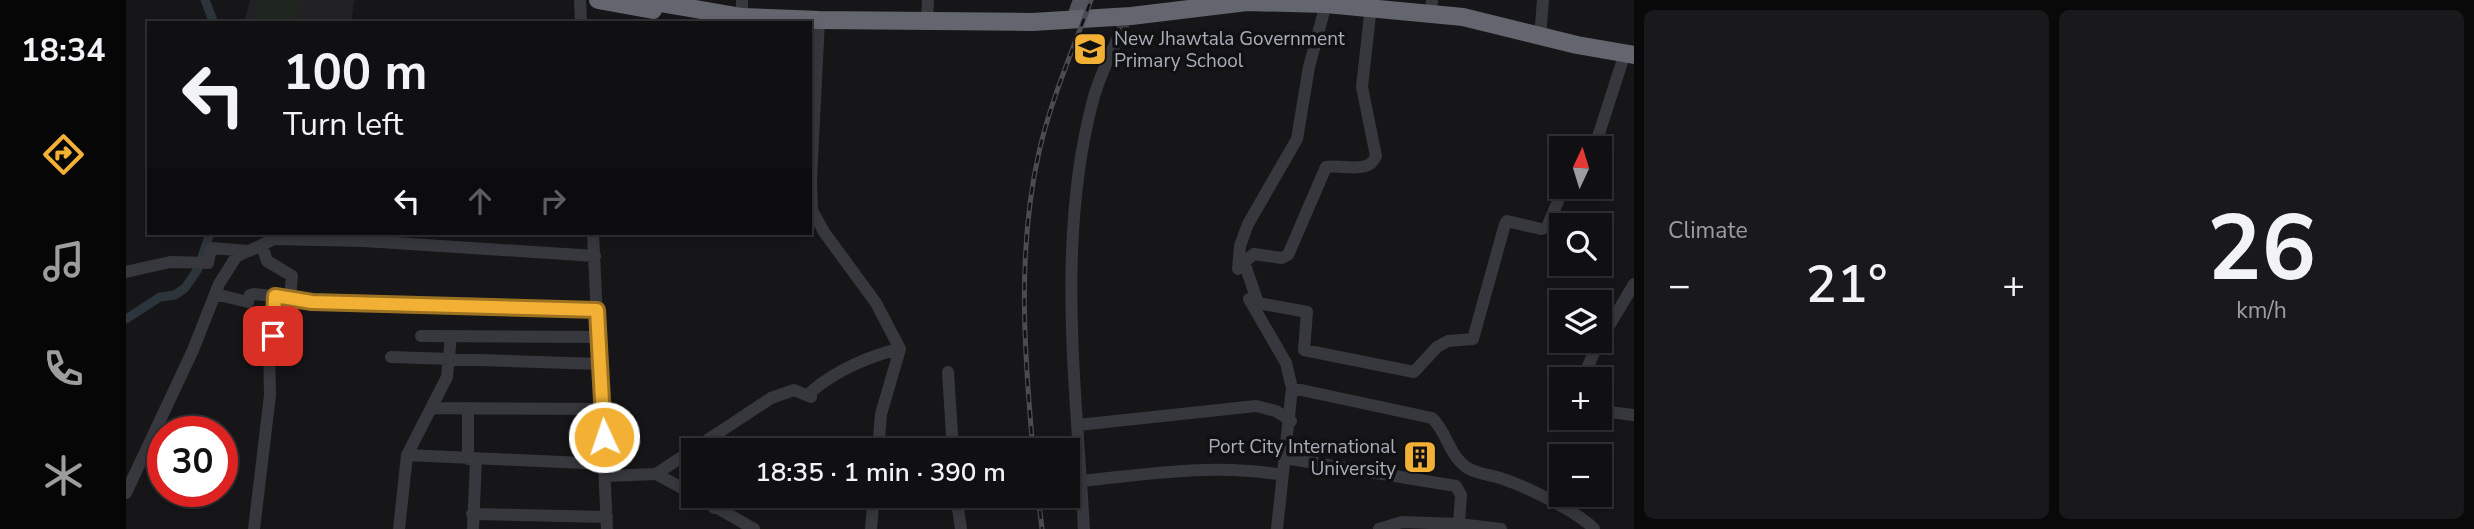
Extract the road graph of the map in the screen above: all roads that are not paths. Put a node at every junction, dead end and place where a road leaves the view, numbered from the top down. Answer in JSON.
{"nodes":[{"id":1,"x":580,"y":0,"type":"edge"},
{"id":2,"x":598,"y":0,"type":"edge"},
{"id":3,"x":642,"y":0,"type":"edge"},
{"id":4,"x":928,"y":0,"type":"edge"},
{"id":5,"x":1081,"y":0,"type":"edge"},
{"id":6,"x":1543,"y":0,"type":"edge"},
{"id":7,"x":1248,"y":1,"type":"edge"},
{"id":8,"x":1432,"y":7,"type":"edge"},
{"id":9,"x":1324,"y":9,"type":"junction"},
{"id":10,"x":742,"y":13,"type":"edge"},
{"id":11,"x":1370,"y":15,"type":"junction"},
{"id":12,"x":1073,"y":20,"type":"junction"},
{"id":13,"x":581,"y":21,"type":"edge"},
{"id":14,"x":711,"y":21,"type":"edge"},
{"id":15,"x":784,"y":21,"type":"edge"},
{"id":16,"x":927,"y":21,"type":"junction"},
{"id":17,"x":1123,"y":26,"type":"junction"},
{"id":18,"x":816,"y":27,"type":"edge"},
{"id":19,"x":1540,"y":37,"type":"junction"},
{"id":20,"x":1629,"y":58,"type":"edge"},
{"id":21,"x":1599,"y":136,"type":"edge"},
{"id":22,"x":1558,"y":200,"type":"edge"},
{"id":23,"x":593,"y":235,"type":"edge"},
{"id":24,"x":292,"y":236,"type":"edge"},
{"id":25,"x":262,"y":245,"type":"junction"},
{"id":26,"x":248,"y":251,"type":"junction"},
{"id":27,"x":595,"y":256,"type":"junction"},
{"id":28,"x":126,"y":272,"type":"edge"},
{"id":29,"x":1634,"y":284,"type":"edge"},
{"id":30,"x":215,"y":294,"type":"junction"},
{"id":31,"x":275,"y":296,"type":"junction"},
{"id":32,"x":290,"y":298,"type":"junction"},
{"id":33,"x":597,"y":310,"type":"junction"},
{"id":34,"x":1612,"y":320,"type":"edge"},
{"id":35,"x":421,"y":336,"type":"dead end"},
{"id":36,"x":451,"y":336,"type":"junction"},
{"id":37,"x":599,"y":337,"type":"junction"},
{"id":38,"x":900,"y":349,"type":"junction"},
{"id":39,"x":391,"y":357,"type":"dead end"},
{"id":40,"x":450,"y":358,"type":"junction"},
{"id":41,"x":600,"y":364,"type":"junction"},
{"id":42,"x":948,"y":372,"type":"dead end"},
{"id":43,"x":1293,"y":388,"type":"junction"},
{"id":44,"x":432,"y":408,"type":"junction"},
{"id":45,"x":468,"y":408,"type":"junction"},
{"id":46,"x":603,"y":409,"type":"junction"},
{"id":47,"x":1612,"y":412,"type":"edge"},
{"id":48,"x":1634,"y":415,"type":"edge"},
{"id":49,"x":1291,"y":421,"type":"junction"},
{"id":50,"x":1078,"y":425,"type":"junction"},
{"id":51,"x":878,"y":438,"type":"edge"},
{"id":52,"x":952,"y":438,"type":"edge"},
{"id":53,"x":407,"y":455,"type":"junction"},
{"id":54,"x":1284,"y":458,"type":"junction"},
{"id":55,"x":472,"y":459,"type":"junction"},
{"id":56,"x":606,"y":470,"type":"junction"},
{"id":57,"x":656,"y":474,"type":"junction"},
{"id":58,"x":1282,"y":475,"type":"junction"},
{"id":59,"x":1081,"y":481,"type":"junction"},
{"id":60,"x":681,"y":487,"type":"edge"},
{"id":61,"x":126,"y":493,"type":"edge"},
{"id":62,"x":715,"y":508,"type":"edge"},
{"id":63,"x":872,"y":508,"type":"edge"},
{"id":64,"x":958,"y":508,"type":"edge"},
{"id":65,"x":472,"y":514,"type":"junction"},
{"id":66,"x":607,"y":523,"type":"edge"},
{"id":67,"x":1459,"y":524,"type":"junction"},
{"id":68,"x":1479,"y":528,"type":"edge"},
{"id":69,"x":254,"y":529,"type":"edge"},
{"id":70,"x":399,"y":529,"type":"edge"},
{"id":71,"x":473,"y":529,"type":"edge"},
{"id":72,"x":754,"y":529,"type":"edge"},
{"id":73,"x":870,"y":529,"type":"edge"},
{"id":74,"x":961,"y":529,"type":"edge"},
{"id":75,"x":1084,"y":529,"type":"edge"},
{"id":76,"x":1277,"y":529,"type":"edge"},
{"id":77,"x":1379,"y":529,"type":"edge"},
{"id":78,"x":1501,"y":529,"type":"edge"},
{"id":79,"x":1594,"y":529,"type":"edge"}],
"edges":[{"from":1,"to":13,"type":"street"},
{"from":2,"to":14,"type":"highway"},
{"from":3,"to":10,"type":"highway"},
{"from":4,"to":16,"type":"street"},
{"from":5,"to":12,"type":"main road"},
{"from":6,"to":19,"type":"street"},
{"from":7,"to":9,"type":"highway"},
{"from":7,"to":12,"type":"highway"},
{"from":8,"to":9,"type":"highway"},
{"from":8,"to":19,"type":"highway"},
{"from":9,"to":11,"type":"highway"},
{"from":9,"to":17,"type":"highway"},
{"from":9,"to":43,"type":"street"},
{"from":10,"to":15,"type":"highway"},
{"from":11,"to":20,"type":"highway"},
{"from":11,"to":22,"type":"street"},
{"from":12,"to":16,"type":"highway"},
{"from":16,"to":18,"type":"highway"},
{"from":17,"to":18,"type":"highway"},
{"from":17,"to":50,"type":"street"},
{"from":18,"to":38,"type":"street"},
{"from":19,"to":20,"type":"highway"},
{"from":20,"to":21,"type":"street"},
{"from":23,"to":27,"type":"street"},
{"from":24,"to":25,"type":"street"},
{"from":24,"to":27,"type":"street"},
{"from":25,"to":26,"type":"street"},
{"from":25,"to":32,"type":"street"},
{"from":26,"to":28,"type":"street"},
{"from":26,"to":30,"type":"street"},
{"from":27,"to":33,"type":"street"},
{"from":29,"to":34,"type":"street"},
{"from":30,"to":31,"type":"street"},
{"from":30,"to":61,"type":"street"},
{"from":31,"to":32,"type":"street"},
{"from":31,"to":69,"type":"street"},
{"from":32,"to":33,"type":"street"},
{"from":33,"to":37,"type":"street"},
{"from":35,"to":36,"type":"street"},
{"from":36,"to":37,"type":"street"},
{"from":36,"to":40,"type":"street"},
{"from":37,"to":41,"type":"street"},
{"from":38,"to":51,"type":"street"},
{"from":38,"to":57,"type":"street"},
{"from":39,"to":40,"type":"street"},
{"from":40,"to":41,"type":"street"},
{"from":40,"to":44,"type":"street"},
{"from":41,"to":46,"type":"street"},
{"from":42,"to":52,"type":"street"},
{"from":43,"to":49,"type":"street"},
{"from":43,"to":79,"type":"street"},
{"from":44,"to":45,"type":"street"},
{"from":44,"to":53,"type":"street"},
{"from":45,"to":46,"type":"street"},
{"from":45,"to":55,"type":"street"},
{"from":46,"to":56,"type":"street"},
{"from":47,"to":48,"type":"street"},
{"from":49,"to":50,"type":"street"},
{"from":49,"to":54,"type":"street"},
{"from":50,"to":59,"type":"street"},
{"from":53,"to":55,"type":"street"},
{"from":53,"to":70,"type":"street"},
{"from":54,"to":58,"type":"street"},
{"from":54,"to":67,"type":"street"},
{"from":55,"to":56,"type":"street"},
{"from":55,"to":65,"type":"street"},
{"from":56,"to":57,"type":"street"},
{"from":56,"to":66,"type":"street"},
{"from":57,"to":60,"type":"street"},
{"from":58,"to":59,"type":"street"},
{"from":58,"to":76,"type":"street"},
{"from":59,"to":75,"type":"street"},
{"from":62,"to":72,"type":"street"},
{"from":63,"to":73,"type":"street"},
{"from":64,"to":74,"type":"street"},
{"from":65,"to":66,"type":"street"},
{"from":65,"to":71,"type":"street"},
{"from":67,"to":68,"type":"street"},
{"from":67,"to":77,"type":"street"},
{"from":68,"to":78,"type":"street"}]}
